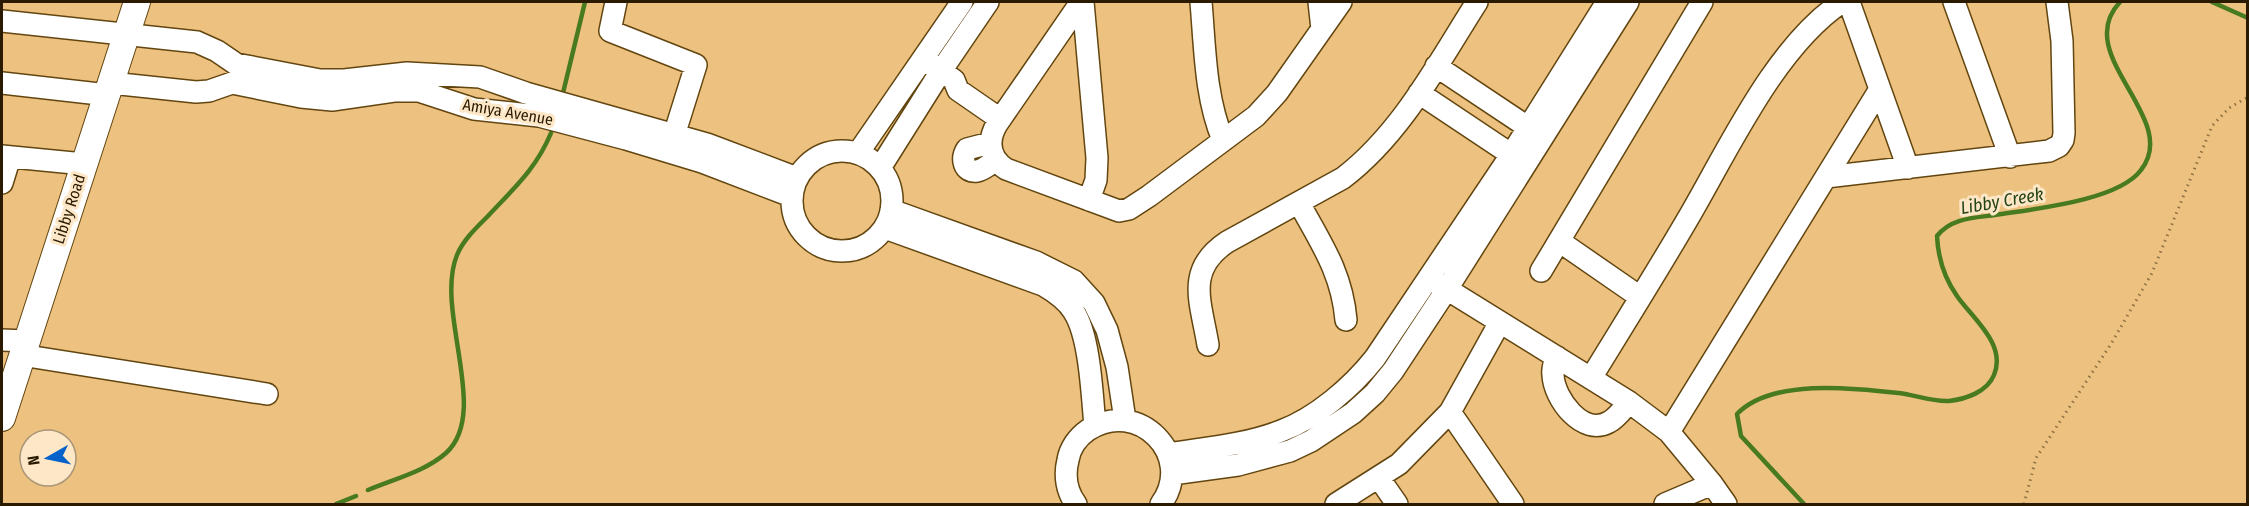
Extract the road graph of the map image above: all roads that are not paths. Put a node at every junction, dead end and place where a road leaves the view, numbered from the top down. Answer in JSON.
{"nodes":[{"id":1,"x":137,"y":2,"type":"edge"},
{"id":2,"x":616,"y":2,"type":"edge"},
{"id":3,"x":962,"y":2,"type":"edge"},
{"id":4,"x":988,"y":2,"type":"edge"},
{"id":5,"x":1082,"y":2,"type":"edge"},
{"id":6,"x":1200,"y":2,"type":"edge"},
{"id":7,"x":1319,"y":2,"type":"edge"},
{"id":8,"x":1341,"y":2,"type":"edge"},
{"id":9,"x":1477,"y":2,"type":"edge"},
{"id":10,"x":1607,"y":2,"type":"edge"},
{"id":11,"x":1628,"y":2,"type":"edge"},
{"id":12,"x":1702,"y":2,"type":"edge"},
{"id":13,"x":1842,"y":2,"type":"edge"},
{"id":14,"x":1849,"y":2,"type":"edge"},
{"id":15,"x":1954,"y":2,"type":"edge"},
{"id":16,"x":2057,"y":2,"type":"edge"},
{"id":17,"x":2,"y":21,"type":"edge"},
{"id":18,"x":1322,"y":29,"type":"junction"},
{"id":19,"x":126,"y":35,"type":"junction"},
{"id":20,"x":1052,"y":44,"type":"junction"},
{"id":21,"x":1088,"y":51,"type":"junction"},
{"id":22,"x":923,"y":59,"type":"junction"},
{"id":23,"x":1436,"y":66,"type":"junction"},
{"id":24,"x":234,"y":74,"type":"junction"},
{"id":25,"x":947,"y":75,"type":"junction"},
{"id":26,"x":2,"y":83,"type":"edge"},
{"id":27,"x":109,"y":89,"type":"junction"},
{"id":28,"x":1880,"y":89,"type":"junction"},
{"id":29,"x":901,"y":91,"type":"junction"},
{"id":30,"x":1419,"y":93,"type":"junction"},
{"id":31,"x":921,"y":104,"type":"junction"},
{"id":32,"x":1004,"y":114,"type":"junction"},
{"id":33,"x":879,"y":123,"type":"junction"},
{"id":34,"x":1536,"y":133,"type":"junction"},
{"id":35,"x":900,"y":138,"type":"junction"},
{"id":36,"x":1223,"y":140,"type":"junction"},
{"id":37,"x":672,"y":142,"type":"junction"},
{"id":38,"x":858,"y":153,"type":"junction"},
{"id":39,"x":6,"y":156,"type":"edge"},
{"id":40,"x":2010,"y":157,"type":"junction"},
{"id":41,"x":1519,"y":160,"type":"junction"},
{"id":42,"x":84,"y":164,"type":"junction"},
{"id":43,"x":880,"y":168,"type":"junction"},
{"id":44,"x":1908,"y":168,"type":"junction"},
{"id":45,"x":1826,"y":177,"type":"junction"},
{"id":46,"x":2,"y":183,"type":"edge"},
{"id":47,"x":794,"y":187,"type":"junction"},
{"id":48,"x":1089,"y":200,"type":"junction"},
{"id":49,"x":1299,"y":202,"type":"junction"},
{"id":50,"x":888,"y":219,"type":"junction"},
{"id":51,"x":1559,"y":241,"type":"junction"},
{"id":52,"x":1541,"y":271,"type":"dead end"},
{"id":53,"x":1428,"y":278,"type":"junction"},
{"id":54,"x":1447,"y":289,"type":"junction"},
{"id":55,"x":1640,"y":297,"type":"junction"},
{"id":56,"x":1346,"y":320,"type":"dead end"},
{"id":57,"x":1500,"y":322,"type":"junction"},
{"id":58,"x":1208,"y":345,"type":"dead end"},
{"id":59,"x":16,"y":346,"type":"edge"},
{"id":60,"x":1112,"y":346,"type":"junction"},
{"id":61,"x":1557,"y":357,"type":"junction"},
{"id":62,"x":1088,"y":362,"type":"junction"},
{"id":63,"x":1117,"y":367,"type":"junction"},
{"id":64,"x":1591,"y":378,"type":"junction"},
{"id":65,"x":267,"y":394,"type":"dead end"},
{"id":66,"x":1629,"y":402,"type":"junction"},
{"id":67,"x":1450,"y":412,"type":"junction"},
{"id":68,"x":2,"y":418,"type":"edge"},
{"id":69,"x":1125,"y":420,"type":"junction"},
{"id":70,"x":1095,"y":426,"type":"junction"},
{"id":71,"x":1669,"y":432,"type":"junction"},
{"id":72,"x":1170,"y":464,"type":"junction"},
{"id":73,"x":1379,"y":478,"type":"junction"},
{"id":74,"x":1712,"y":484,"type":"junction"},
{"id":75,"x":1076,"y":504,"type":"edge"},
{"id":76,"x":1161,"y":504,"type":"edge"},
{"id":77,"x":1336,"y":504,"type":"edge"},
{"id":78,"x":1397,"y":504,"type":"edge"},
{"id":79,"x":1513,"y":504,"type":"edge"},
{"id":80,"x":1665,"y":504,"type":"edge"},
{"id":81,"x":1726,"y":504,"type":"edge"}],
"edges":[{"from":1,"to":19,"type":"main road","name":"Libby Road"},
{"from":2,"to":37,"type":"street"},
{"from":3,"to":22,"type":"street"},
{"from":4,"to":25,"type":"street"},
{"from":5,"to":20,"type":"street"},
{"from":5,"to":21,"type":"street"},
{"from":6,"to":36,"type":"street"},
{"from":7,"to":18,"type":"street"},
{"from":8,"to":18,"type":"street"},
{"from":9,"to":23,"type":"street"},
{"from":10,"to":34,"type":"street"},
{"from":11,"to":34,"type":"street"},
{"from":12,"to":51,"type":"street"},
{"from":13,"to":55,"type":"street"},
{"from":14,"to":28,"type":"street"},
{"from":15,"to":40,"type":"street"},
{"from":16,"to":40,"type":"street"},
{"from":17,"to":19,"type":"street","name":"Amiya Avenue"},
{"from":18,"to":36,"type":"street"},
{"from":19,"to":24,"type":"street","name":"Amiya Avenue"},
{"from":19,"to":27,"type":"main road","name":"Libby Road"},
{"from":20,"to":21,"type":"street"},
{"from":20,"to":32,"type":"street"},
{"from":21,"to":48,"type":"street"},
{"from":22,"to":25,"type":"street"},
{"from":22,"to":29,"type":"street"},
{"from":23,"to":30,"type":"street"},
{"from":23,"to":34,"type":"street"},
{"from":24,"to":27,"type":"street","name":"Amiya Avenue"},
{"from":24,"to":37,"type":"street","name":"Amiya Avenue"},
{"from":24,"to":37,"type":"street","name":"Amiya Avenue"},
{"from":25,"to":31,"type":"street"},
{"from":25,"to":32,"type":"street"},
{"from":26,"to":27,"type":"street","name":"Amiya Avenue"},
{"from":27,"to":42,"type":"main road","name":"Libby Road"},
{"from":28,"to":44,"type":"street"},
{"from":28,"to":45,"type":"street"},
{"from":29,"to":31,"type":"street"},
{"from":29,"to":33,"type":"street"},
{"from":30,"to":41,"type":"street"},
{"from":30,"to":49,"type":"street"},
{"from":31,"to":35,"type":"street"},
{"from":32,"to":48,"type":"street"},
{"from":33,"to":35,"type":"street"},
{"from":33,"to":38,"type":"street"},
{"from":34,"to":41,"type":"street"},
{"from":35,"to":43,"type":"street"},
{"from":36,"to":48,"type":"street"},
{"from":37,"to":47,"type":"street","name":"Amiya Avenue"},
{"from":38,"to":43,"type":"street"},
{"from":38,"to":47,"type":"street"},
{"from":39,"to":42,"type":"street"},
{"from":39,"to":46,"type":"street"},
{"from":40,"to":44,"type":"street"},
{"from":41,"to":53,"type":"street"},
{"from":41,"to":54,"type":"street"},
{"from":42,"to":59,"type":"main road","name":"Libby Road"},
{"from":43,"to":50,"type":"street"},
{"from":44,"to":45,"type":"street"},
{"from":45,"to":71,"type":"street"},
{"from":47,"to":50,"type":"street"},
{"from":49,"to":56,"type":"street"},
{"from":49,"to":58,"type":"street"},
{"from":50,"to":60,"type":"street"},
{"from":50,"to":62,"type":"street"},
{"from":51,"to":52,"type":"street"},
{"from":51,"to":55,"type":"street"},
{"from":53,"to":54,"type":"street"},
{"from":53,"to":72,"type":"street"},
{"from":54,"to":57,"type":"street"},
{"from":54,"to":72,"type":"street"},
{"from":55,"to":64,"type":"street"},
{"from":57,"to":61,"type":"street"},
{"from":57,"to":67,"type":"street"},
{"from":59,"to":65,"type":"street"},
{"from":59,"to":68,"type":"main road","name":"Libby Road"},
{"from":60,"to":62,"type":"street"},
{"from":60,"to":63,"type":"street"},
{"from":61,"to":64,"type":"street"},
{"from":61,"to":66,"type":"street"},
{"from":62,"to":63,"type":"street"},
{"from":62,"to":70,"type":"street"},
{"from":63,"to":69,"type":"street"},
{"from":64,"to":66,"type":"street"},
{"from":66,"to":71,"type":"street"},
{"from":67,"to":73,"type":"street"},
{"from":67,"to":79,"type":"street"},
{"from":69,"to":70,"type":"street"},
{"from":69,"to":72,"type":"street"},
{"from":70,"to":75,"type":"street"},
{"from":71,"to":74,"type":"street"},
{"from":72,"to":76,"type":"street"},
{"from":73,"to":77,"type":"street"},
{"from":73,"to":78,"type":"street"},
{"from":74,"to":80,"type":"street"},
{"from":74,"to":81,"type":"street"}]}
